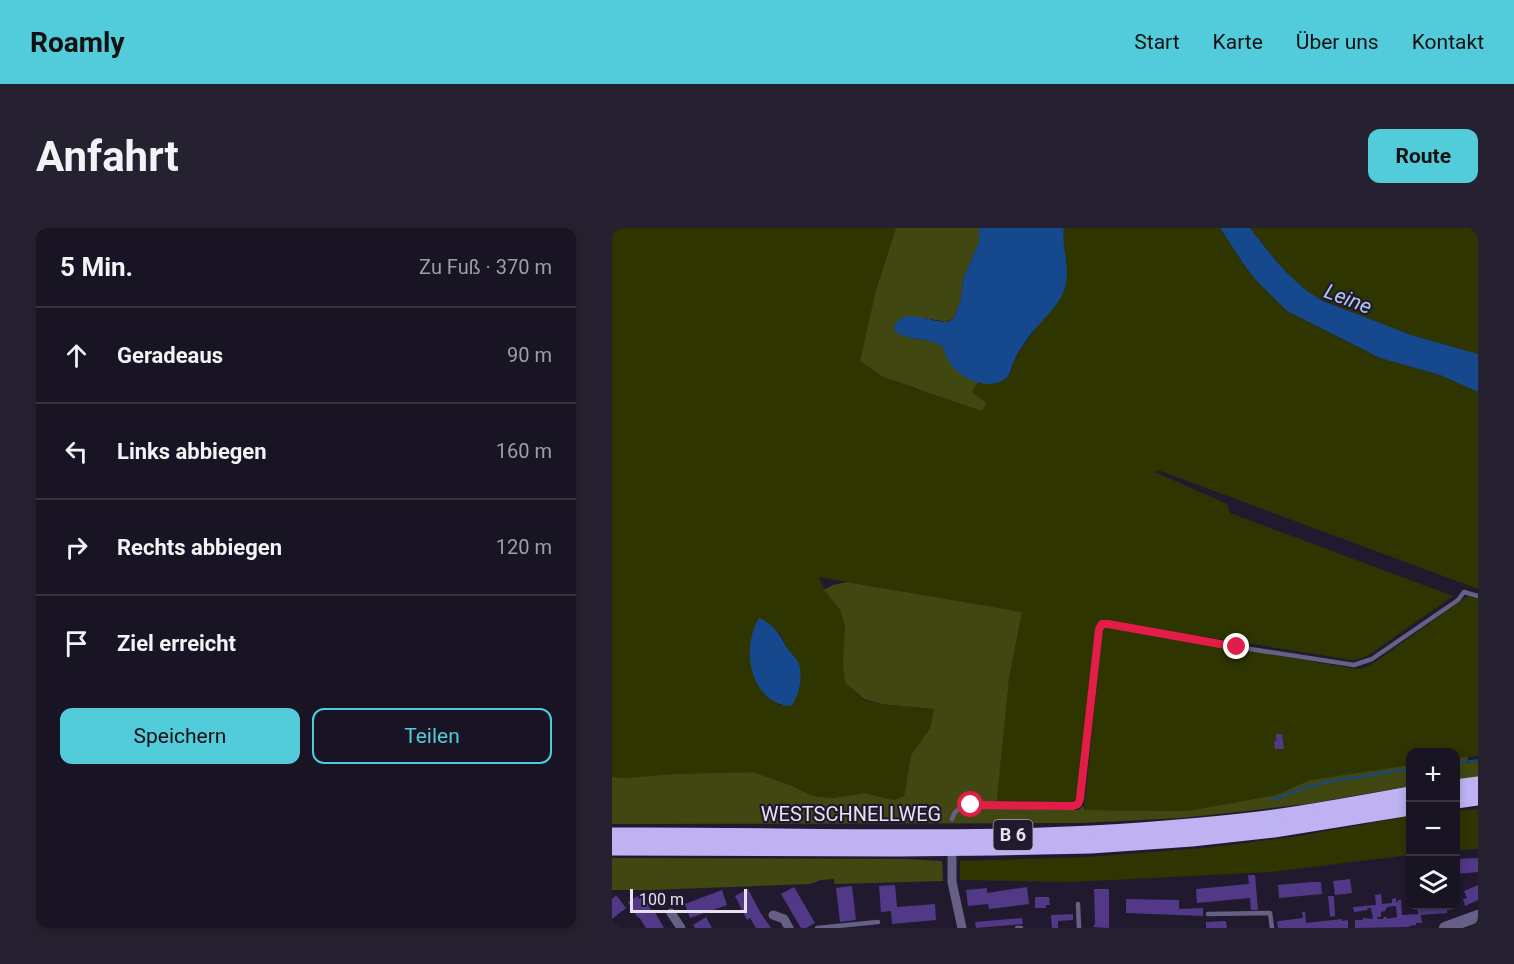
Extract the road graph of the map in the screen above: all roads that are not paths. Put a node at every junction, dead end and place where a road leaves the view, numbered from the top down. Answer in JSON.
{"nodes":[{"id":1,"x":1478,"y":596,"type":"edge"},
{"id":2,"x":1478,"y":784,"type":"edge"},
{"id":3,"x":1460,"y":786,"type":"edge"},
{"id":4,"x":1406,"y":795,"type":"edge"},
{"id":5,"x":1478,"y":798,"type":"edge"},
{"id":6,"x":1460,"y":800,"type":"edge"},
{"id":7,"x":1406,"y":809,"type":"edge"},
{"id":8,"x":952,"y":819,"type":"dead end"},
{"id":9,"x":612,"y":835,"type":"edge"},
{"id":10,"x":612,"y":848,"type":"edge"},
{"id":11,"x":952,"y":858,"type":"dead end"},
{"id":12,"x":1078,"y":904,"type":"dead end"},
{"id":13,"x":671,"y":913,"type":"dead end"},
{"id":14,"x":1208,"y":914,"type":"dead end"},
{"id":15,"x":773,"y":915,"type":"dead end"},
{"id":16,"x":1478,"y":916,"type":"edge"},
{"id":17,"x":878,"y":922,"type":"dead end"},
{"id":18,"x":681,"y":928,"type":"edge"},
{"id":19,"x":789,"y":928,"type":"edge"},
{"id":20,"x":817,"y":928,"type":"edge"},
{"id":21,"x":962,"y":928,"type":"edge"},
{"id":22,"x":1017,"y":928,"type":"edge"},
{"id":23,"x":1021,"y":928,"type":"edge"},
{"id":24,"x":1079,"y":928,"type":"edge"},
{"id":25,"x":1272,"y":928,"type":"edge"},
{"id":26,"x":1445,"y":928,"type":"edge"}],
"edges":[{"from":1,"to":8,"type":"lane"},
{"from":2,"to":3,"type":"highway"},
{"from":4,"to":9,"type":"highway","name":"WESTSCHNELLWEG","number":"B 6"},
{"from":5,"to":6,"type":"highway"},
{"from":7,"to":10,"type":"highway","name":"WESTSCHNELLWEG","number":"B 6"},
{"from":11,"to":21,"type":"street"},
{"from":12,"to":24,"type":"lane"},
{"from":13,"to":18,"type":"street"},
{"from":14,"to":25,"type":"lane"},
{"from":15,"to":19,"type":"street"},
{"from":16,"to":26,"type":"street"},
{"from":17,"to":20,"type":"lane"},
{"from":22,"to":23,"type":"lane"}]}
